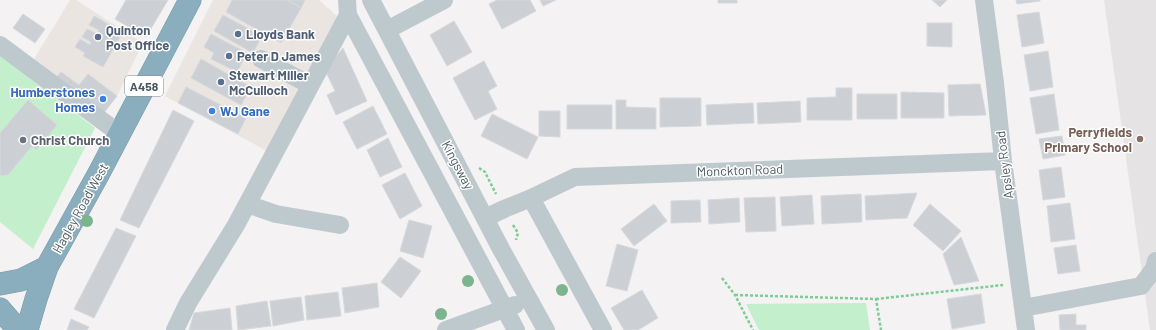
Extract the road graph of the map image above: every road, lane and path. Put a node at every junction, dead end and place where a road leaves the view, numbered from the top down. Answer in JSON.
{"nodes":[{"id":1,"x":190,"y":0,"type":"edge"},
{"id":2,"x":371,"y":0,"type":"edge"},
{"id":3,"x":444,"y":0,"type":"edge"},
{"id":4,"x":984,"y":0,"type":"edge"},
{"id":5,"x":348,"y":7,"type":"edge"},
{"id":6,"x":387,"y":30,"type":"junction"},
{"id":7,"x":0,"y":45,"type":"edge"},
{"id":8,"x":262,"y":60,"type":"dead end"},
{"id":9,"x":310,"y":85,"type":"junction"},
{"id":10,"x":120,"y":134,"type":"junction"},
{"id":11,"x":1003,"y":161,"type":"junction"},
{"id":12,"x":532,"y":198,"type":"junction"},
{"id":13,"x":247,"y":204,"type":"junction"},
{"id":14,"x":485,"y":218,"type":"junction"},
{"id":15,"x":510,"y":220,"type":"dead end"},
{"id":16,"x":340,"y":225,"type":"dead end"},
{"id":17,"x":515,"y":241,"type":"dead end"},
{"id":18,"x":1156,"y":261,"type":"edge"},
{"id":19,"x":47,"y":267,"type":"junction"},
{"id":20,"x":722,"y":278,"type":"dead end"},
{"id":21,"x":0,"y":284,"type":"edge"},
{"id":22,"x":1020,"y":284,"type":"junction"},
{"id":23,"x":735,"y":295,"type":"junction"},
{"id":24,"x":529,"y":299,"type":"junction"},
{"id":25,"x":876,"y":299,"type":"junction"},
{"id":26,"x":1023,"y":308,"type":"junction"},
{"id":27,"x":0,"y":309,"type":"edge"},
{"id":28,"x":505,"y":310,"type":"junction"},
{"id":29,"x":16,"y":330,"type":"edge"},
{"id":30,"x":27,"y":330,"type":"edge"},
{"id":31,"x":175,"y":330,"type":"edge"},
{"id":32,"x":446,"y":330,"type":"edge"},
{"id":33,"x":516,"y":330,"type":"edge"},
{"id":34,"x":546,"y":330,"type":"edge"},
{"id":35,"x":603,"y":330,"type":"edge"},
{"id":36,"x":754,"y":330,"type":"edge"},
{"id":37,"x":881,"y":330,"type":"edge"},
{"id":38,"x":1026,"y":330,"type":"edge"}],
"edges":[{"from":1,"to":10,"type":"highway","name":"Hagley Road West","number":"A458"},
{"from":2,"to":6,"type":"street","name":"Kingsway"},
{"from":3,"to":6,"type":"street"},
{"from":4,"to":11,"type":"street","name":"Apsley Road"},
{"from":5,"to":9,"type":"street"},
{"from":5,"to":28,"type":"street","name":"Kingsway"},
{"from":6,"to":14,"type":"street","name":"Kingsway"},
{"from":7,"to":10,"type":"street"},
{"from":8,"to":9,"type":"street"},
{"from":9,"to":13,"type":"street"},
{"from":10,"to":19,"type":"highway","name":"Hagley Road West","number":"A458"},
{"from":11,"to":12,"type":"street","name":"Monckton Road"},
{"from":11,"to":22,"type":"street","name":"Apsley Road"},
{"from":12,"to":14,"type":"street","name":"Monckton Road"},
{"from":12,"to":35,"type":"street"},
{"from":13,"to":16,"type":"street"},
{"from":13,"to":31,"type":"street"},
{"from":14,"to":24,"type":"street","name":"Kingsway"},
{"from":15,"to":17,"type":"path"},
{"from":18,"to":26,"type":"street"},
{"from":19,"to":21,"type":"highway","name":"Hagley Road West"},
{"from":19,"to":30,"type":"highway","name":"Hagley Road West","number":"A458"},
{"from":20,"to":23,"type":"path"},
{"from":22,"to":25,"type":"path"},
{"from":22,"to":26,"type":"street","name":"Apsley Road"},
{"from":23,"to":25,"type":"path"},
{"from":23,"to":36,"type":"path"},
{"from":24,"to":28,"type":"street"},
{"from":24,"to":34,"type":"street","name":"Kingsway"},
{"from":25,"to":37,"type":"path"},
{"from":26,"to":38,"type":"street","name":"Apsley Road"},
{"from":27,"to":29,"type":"highway"},
{"from":28,"to":32,"type":"street"},
{"from":28,"to":33,"type":"street","name":"Kingsway"}]}
